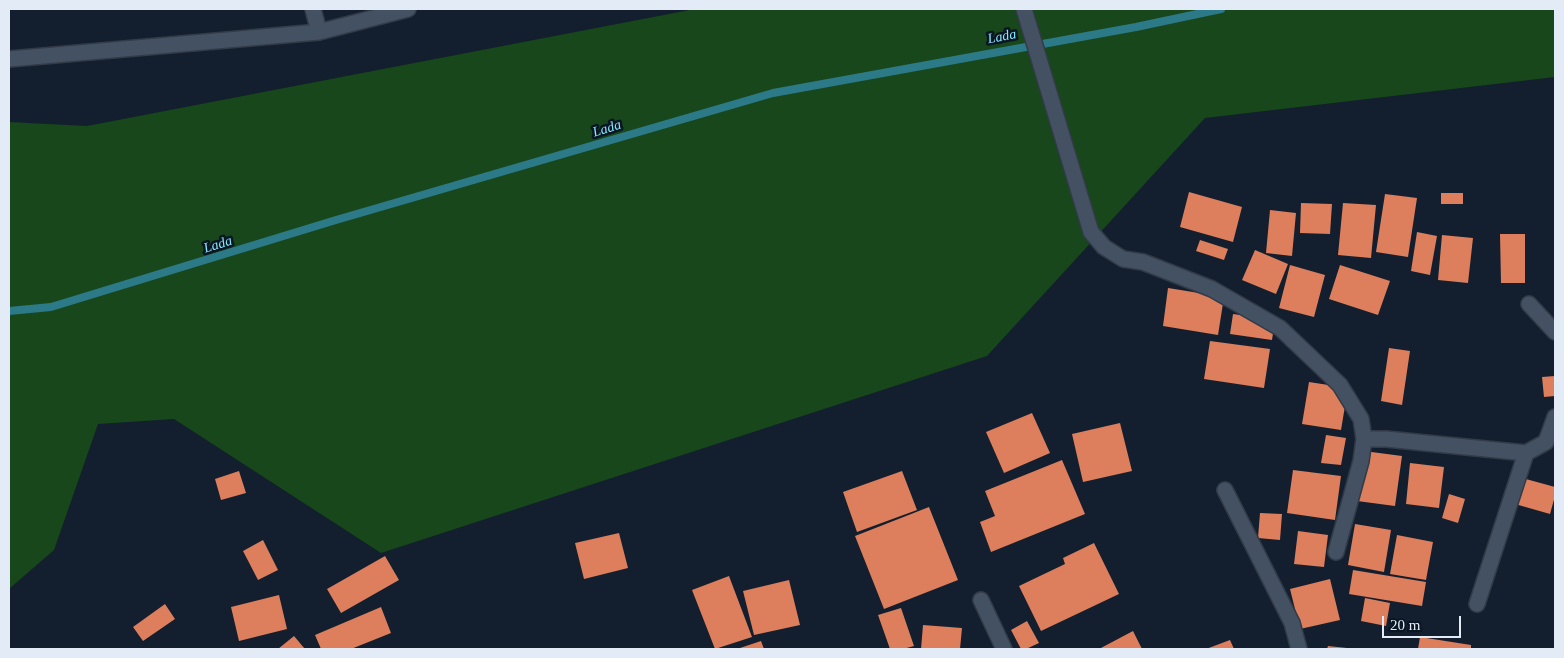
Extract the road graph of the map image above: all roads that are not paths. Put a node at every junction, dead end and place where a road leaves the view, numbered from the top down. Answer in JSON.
{"nodes":[{"id":1,"x":314,"y":9,"type":"edge"},
{"id":2,"x":408,"y":9,"type":"edge"},
{"id":3,"x":1024,"y":9,"type":"edge"},
{"id":4,"x":319,"y":32,"type":"junction"},
{"id":5,"x":9,"y":59,"type":"edge"},
{"id":6,"x":1529,"y":304,"type":"dead end"},
{"id":7,"x":1555,"y":332,"type":"edge"},
{"id":8,"x":1555,"y":417,"type":"edge"},
{"id":9,"x":1364,"y":439,"type":"junction"},
{"id":10,"x":1551,"y":443,"type":"edge"},
{"id":11,"x":1526,"y":453,"type":"junction"},
{"id":12,"x":1225,"y":490,"type":"dead end"},
{"id":13,"x":1336,"y":552,"type":"dead end"},
{"id":14,"x":981,"y":600,"type":"dead end"},
{"id":15,"x":1477,"y":604,"type":"dead end"},
{"id":16,"x":1004,"y":649,"type":"edge"},
{"id":17,"x":1299,"y":649,"type":"edge"}],
"edges":[{"from":1,"to":4,"type":"street"},
{"from":2,"to":4,"type":"street"},
{"from":3,"to":9,"type":"street"},
{"from":4,"to":5,"type":"street"},
{"from":6,"to":7,"type":"street"},
{"from":8,"to":10,"type":"street"},
{"from":9,"to":11,"type":"street"},
{"from":9,"to":13,"type":"street"},
{"from":10,"to":11,"type":"street"},
{"from":11,"to":15,"type":"street"},
{"from":12,"to":17,"type":"street"},
{"from":14,"to":16,"type":"street"}]}
